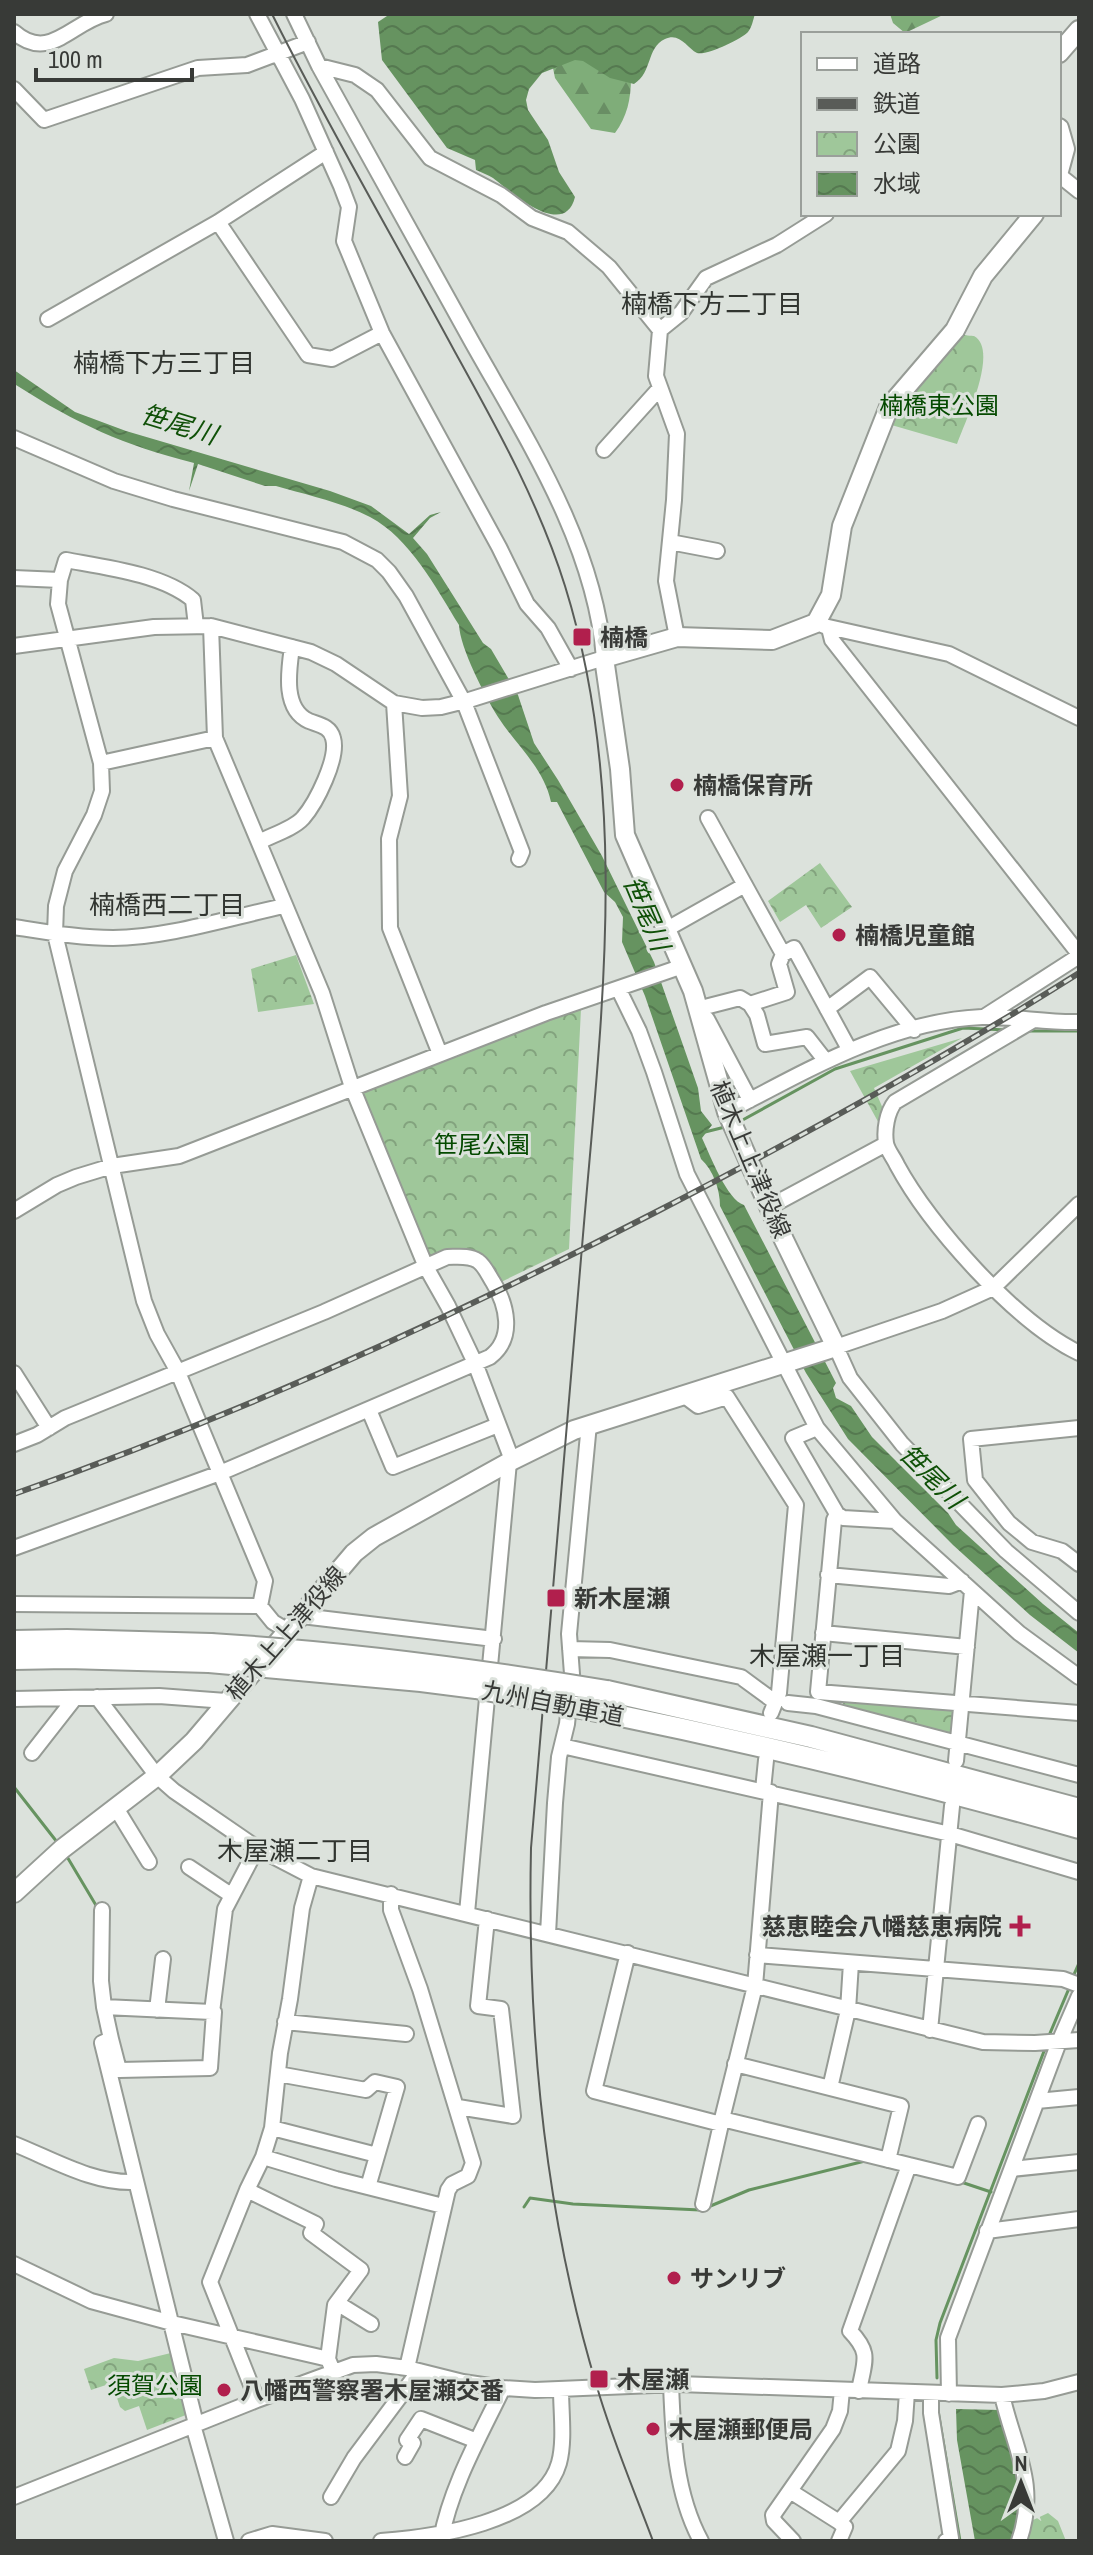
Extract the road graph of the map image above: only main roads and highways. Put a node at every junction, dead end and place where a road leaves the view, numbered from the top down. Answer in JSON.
{"nodes":[{"id":1,"x":1079,"y":30,"type":"edge"},
{"id":2,"x":1061,"y":51,"type":"edge"},
{"id":3,"x":1061,"y":135,"type":"edge"},
{"id":4,"x":1061,"y":165,"type":"edge"},
{"id":5,"x":1032,"y":216,"type":"edge"},
{"id":6,"x":14,"y":1641,"type":"edge"},
{"id":7,"x":210,"y":1653,"type":"junction"},
{"id":8,"x":14,"y":1659,"type":"edge"},
{"id":9,"x":605,"y":1702,"type":"junction"},
{"id":10,"x":1079,"y":1809,"type":"edge"},
{"id":11,"x":1079,"y":1828,"type":"edge"},
{"id":12,"x":14,"y":1893,"type":"edge"}],
"edges":[{"from":1,"to":2,"type":"main road"},
{"from":3,"to":4,"type":"main road"},
{"from":5,"to":12,"type":"main road","name":"植木上上津役線"},
{"from":6,"to":7,"type":"highway","name":"九州自動車道"},
{"from":7,"to":8,"type":"highway","name":"九州自動車道"},
{"from":7,"to":9,"type":"highway","name":"九州自動車道","bridge":true},
{"from":9,"to":10,"type":"highway","name":"九州自動車道"},
{"from":9,"to":11,"type":"highway","name":"九州自動車道"}]}
